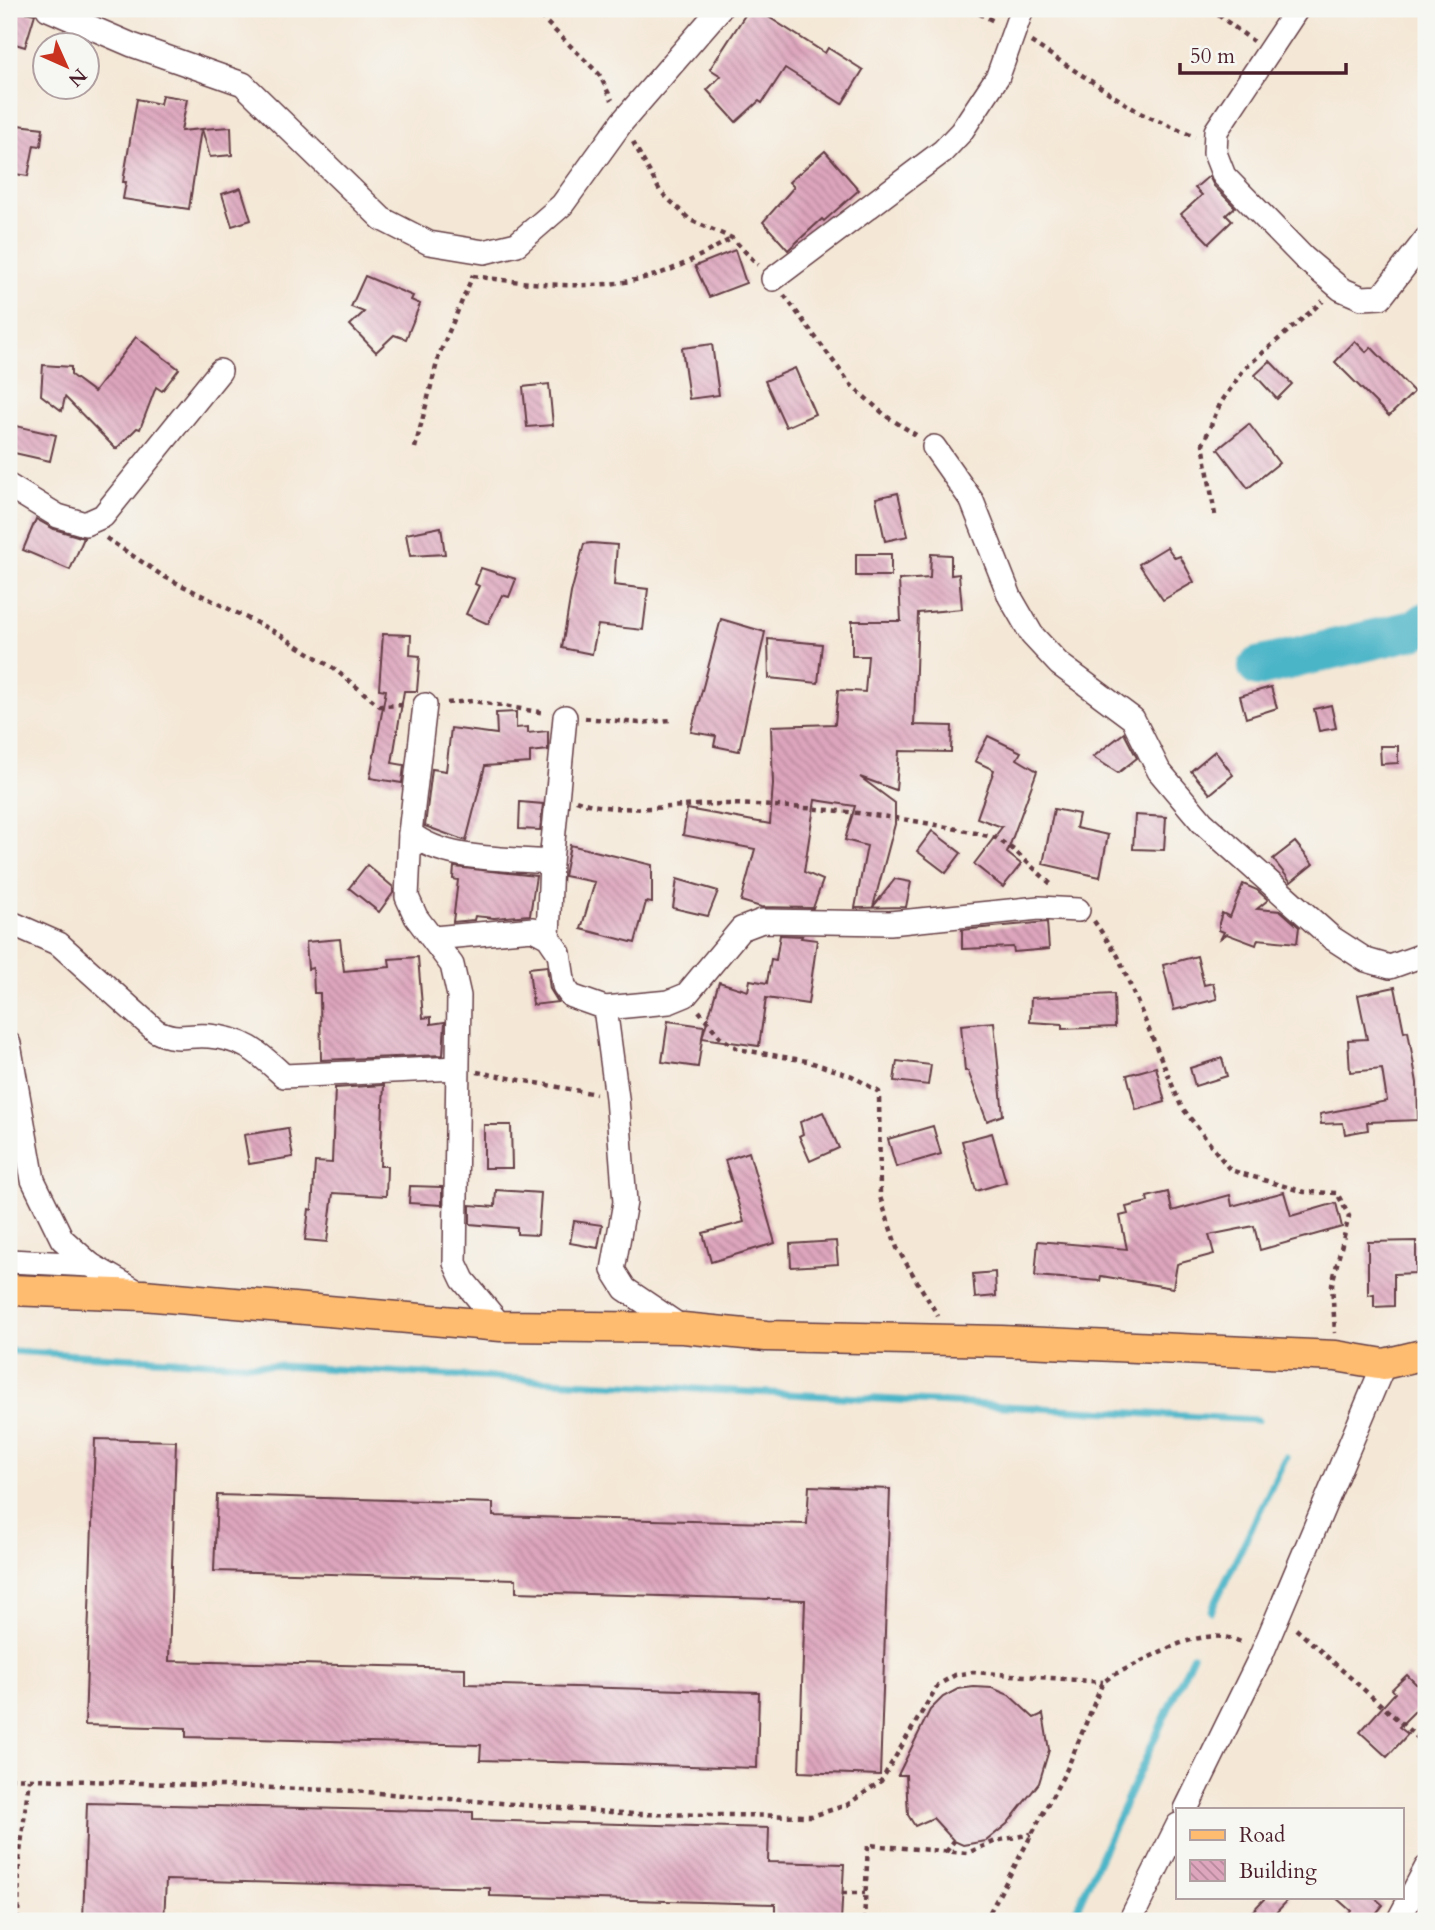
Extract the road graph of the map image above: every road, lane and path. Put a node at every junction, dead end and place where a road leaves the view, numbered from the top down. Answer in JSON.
{"nodes":[{"id":1,"x":48,"y":9,"type":"edge"},
{"id":2,"x":533,"y":9,"type":"edge"},
{"id":3,"x":720,"y":9,"type":"edge"},
{"id":4,"x":970,"y":9,"type":"edge"},
{"id":5,"x":1023,"y":9,"type":"edge"},
{"id":6,"x":1210,"y":9,"type":"edge"},
{"id":7,"x":1297,"y":9,"type":"edge"},
{"id":8,"x":1013,"y":30,"type":"junction"},
{"id":9,"x":1267,"y":52,"type":"junction"},
{"id":10,"x":622,"y":122,"type":"junction"},
{"id":11,"x":1215,"y":153,"type":"junction"},
{"id":12,"x":732,"y":239,"type":"dead end"},
{"id":13,"x":1426,"y":239,"type":"edge"},
{"id":14,"x":484,"y":252,"type":"junction"},
{"id":15,"x":472,"y":276,"type":"junction"},
{"id":16,"x":773,"y":279,"type":"dead end"},
{"id":17,"x":1341,"y":289,"type":"junction"},
{"id":18,"x":220,"y":371,"type":"dead end"},
{"id":19,"x":934,"y":447,"type":"dead end"},
{"id":20,"x":415,"y":449,"type":"dead end"},
{"id":21,"x":9,"y":486,"type":"edge"},
{"id":22,"x":1215,"y":515,"type":"dead end"},
{"id":23,"x":85,"y":524,"type":"junction"},
{"id":24,"x":425,"y":705,"type":"junction"},
{"id":25,"x":565,"y":717,"type":"junction"},
{"id":26,"x":671,"y":720,"type":"dead end"},
{"id":27,"x":559,"y":793,"type":"junction"},
{"id":28,"x":410,"y":833,"type":"junction"},
{"id":29,"x":551,"y":862,"type":"junction"},
{"id":30,"x":1078,"y":910,"type":"junction"},
{"id":31,"x":9,"y":922,"type":"edge"},
{"id":32,"x":548,"y":937,"type":"junction"},
{"id":33,"x":435,"y":938,"type":"junction"},
{"id":34,"x":1426,"y":954,"type":"edge"},
{"id":35,"x":686,"y":995,"type":"junction"},
{"id":36,"x":606,"y":1008,"type":"junction"},
{"id":37,"x":9,"y":1044,"type":"edge"},
{"id":38,"x":457,"y":1068,"type":"junction"},
{"id":39,"x":617,"y":1098,"type":"junction"},
{"id":40,"x":9,"y":1261,"type":"edge"},
{"id":41,"x":91,"y":1265,"type":"junction"},
{"id":42,"x":9,"y":1290,"type":"edge"},
{"id":43,"x":143,"y":1295,"type":"junction"},
{"id":44,"x":501,"y":1326,"type":"junction"},
{"id":45,"x":684,"y":1328,"type":"junction"},
{"id":46,"x":954,"y":1340,"type":"junction"},
{"id":47,"x":1336,"y":1356,"type":"junction"},
{"id":48,"x":1423,"y":1360,"type":"edge"},
{"id":49,"x":1384,"y":1364,"type":"junction"},
{"id":50,"x":1279,"y":1614,"type":"junction"},
{"id":51,"x":1260,"y":1658,"type":"junction"},
{"id":52,"x":1103,"y":1682,"type":"junction"},
{"id":53,"x":1426,"y":1745,"type":"edge"},
{"id":54,"x":9,"y":1778,"type":"edge"},
{"id":55,"x":29,"y":1779,"type":"junction"},
{"id":56,"x":1186,"y":1808,"type":"edge"},
{"id":57,"x":1176,"y":1829,"type":"edge"},
{"id":58,"x":1032,"y":1834,"type":"junction"},
{"id":59,"x":954,"y":1841,"type":"dead end"},
{"id":60,"x":946,"y":1852,"type":"junction"},
{"id":61,"x":1426,"y":1868,"type":"edge"},
{"id":62,"x":842,"y":1894,"type":"dead end"},
{"id":63,"x":864,"y":1894,"type":"junction"},
{"id":64,"x":18,"y":1921,"type":"edge"},
{"id":65,"x":864,"y":1921,"type":"edge"},
{"id":66,"x":985,"y":1921,"type":"edge"},
{"id":67,"x":1130,"y":1921,"type":"edge"},
{"id":68,"x":1398,"y":1921,"type":"edge"}],
"edges":[{"from":1,"to":14,"type":"street"},
{"from":2,"to":10,"type":"path"},
{"from":3,"to":10,"type":"street"},
{"from":4,"to":8,"type":"path"},
{"from":5,"to":8,"type":"street"},
{"from":6,"to":9,"type":"path"},
{"from":7,"to":9,"type":"street"},
{"from":8,"to":11,"type":"path"},
{"from":8,"to":16,"type":"street"},
{"from":9,"to":11,"type":"street"},
{"from":10,"to":14,"type":"street"},
{"from":11,"to":17,"type":"street"},
{"from":12,"to":15,"type":"path"},
{"from":13,"to":17,"type":"street"},
{"from":14,"to":15,"type":"path"},
{"from":15,"to":20,"type":"path"},
{"from":17,"to":22,"type":"path"},
{"from":18,"to":23,"type":"street"},
{"from":19,"to":34,"type":"street"},
{"from":21,"to":23,"type":"street"},
{"from":23,"to":24,"type":"path"},
{"from":24,"to":25,"type":"path"},
{"from":24,"to":28,"type":"street"},
{"from":25,"to":26,"type":"path"},
{"from":25,"to":27,"type":"street"},
{"from":27,"to":29,"type":"street"},
{"from":27,"to":30,"type":"path"},
{"from":28,"to":29,"type":"street"},
{"from":28,"to":33,"type":"street"},
{"from":29,"to":32,"type":"street"},
{"from":30,"to":35,"type":"street"},
{"from":30,"to":47,"type":"path"},
{"from":31,"to":38,"type":"street"},
{"from":32,"to":33,"type":"street"},
{"from":32,"to":36,"type":"street"},
{"from":33,"to":38,"type":"street"},
{"from":35,"to":36,"type":"street"},
{"from":35,"to":46,"type":"path"},
{"from":36,"to":39,"type":"street"},
{"from":37,"to":41,"type":"street"},
{"from":38,"to":39,"type":"path"},
{"from":38,"to":44,"type":"street"},
{"from":39,"to":45,"type":"street"},
{"from":40,"to":41,"type":"street"},
{"from":41,"to":43,"type":"street"},
{"from":42,"to":43,"type":"main road"},
{"from":43,"to":44,"type":"main road"},
{"from":44,"to":45,"type":"main road"},
{"from":45,"to":46,"type":"main road"},
{"from":46,"to":47,"type":"main road"},
{"from":47,"to":49,"type":"main road"},
{"from":48,"to":49,"type":"main road"},
{"from":49,"to":50,"type":"street"},
{"from":50,"to":51,"type":"street"},
{"from":50,"to":53,"type":"path"},
{"from":51,"to":52,"type":"path"},
{"from":51,"to":56,"type":"street"},
{"from":52,"to":55,"type":"path"},
{"from":52,"to":58,"type":"path"},
{"from":54,"to":55,"type":"path"},
{"from":55,"to":64,"type":"path"},
{"from":57,"to":67,"type":"street"},
{"from":58,"to":60,"type":"path"},
{"from":58,"to":66,"type":"path"},
{"from":59,"to":60,"type":"path"},
{"from":60,"to":63,"type":"path"},
{"from":61,"to":68,"type":"street"},
{"from":62,"to":63,"type":"path"},
{"from":63,"to":65,"type":"path"}]}
